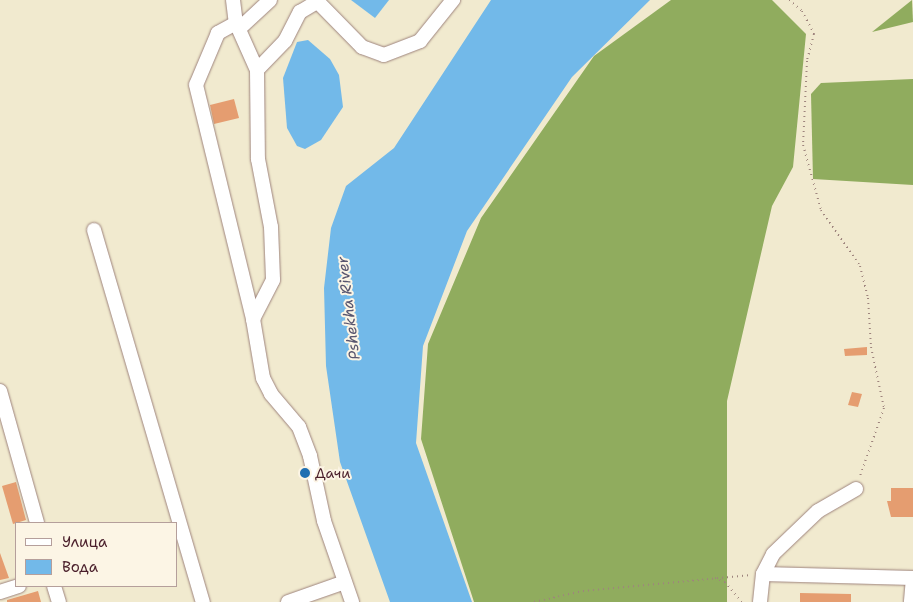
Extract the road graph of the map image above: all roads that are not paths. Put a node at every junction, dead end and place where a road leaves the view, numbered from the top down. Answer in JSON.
{"nodes":[{"id":1,"x":233,"y":0,"type":"edge"},
{"id":2,"x":270,"y":0,"type":"edge"},
{"id":3,"x":453,"y":0,"type":"edge"},
{"id":4,"x":317,"y":1,"type":"edge"},
{"id":5,"x":238,"y":26,"type":"junction"},
{"id":6,"x":257,"y":70,"type":"junction"},
{"id":7,"x":94,"y":230,"type":"dead end"},
{"id":8,"x":253,"y":319,"type":"junction"},
{"id":9,"x":0,"y":391,"type":"edge"},
{"id":10,"x":856,"y":489,"type":"road end"},
{"id":11,"x":37,"y":522,"type":"edge"},
{"id":12,"x":763,"y":574,"type":"junction"},
{"id":13,"x":345,"y":582,"type":"junction"},
{"id":14,"x":16,"y":587,"type":"edge"},
{"id":15,"x":54,"y":587,"type":"edge"},
{"id":16,"x":0,"y":592,"type":"edge"},
{"id":17,"x":59,"y":602,"type":"edge"},
{"id":18,"x":203,"y":602,"type":"edge"},
{"id":19,"x":288,"y":602,"type":"edge"},
{"id":20,"x":352,"y":602,"type":"edge"},
{"id":21,"x":760,"y":602,"type":"edge"},
{"id":22,"x":911,"y":602,"type":"edge"}],
"edges":[{"from":1,"to":5,"type":"lane"},
{"from":2,"to":5,"type":"lane"},
{"from":3,"to":4,"type":"lane"},
{"from":4,"to":6,"type":"lane"},
{"from":5,"to":6,"type":"lane"},
{"from":5,"to":8,"type":"lane"},
{"from":6,"to":8,"type":"lane"},
{"from":7,"to":18,"type":"lane"},
{"from":8,"to":13,"type":"lane"},
{"from":9,"to":11,"type":"lane"},
{"from":10,"to":12,"type":"lane"},
{"from":12,"to":21,"type":"lane"},
{"from":12,"to":22,"type":"lane"},
{"from":13,"to":19,"type":"lane"},
{"from":13,"to":20,"type":"lane"},
{"from":14,"to":16,"type":"lane"},
{"from":15,"to":17,"type":"lane"}]}
